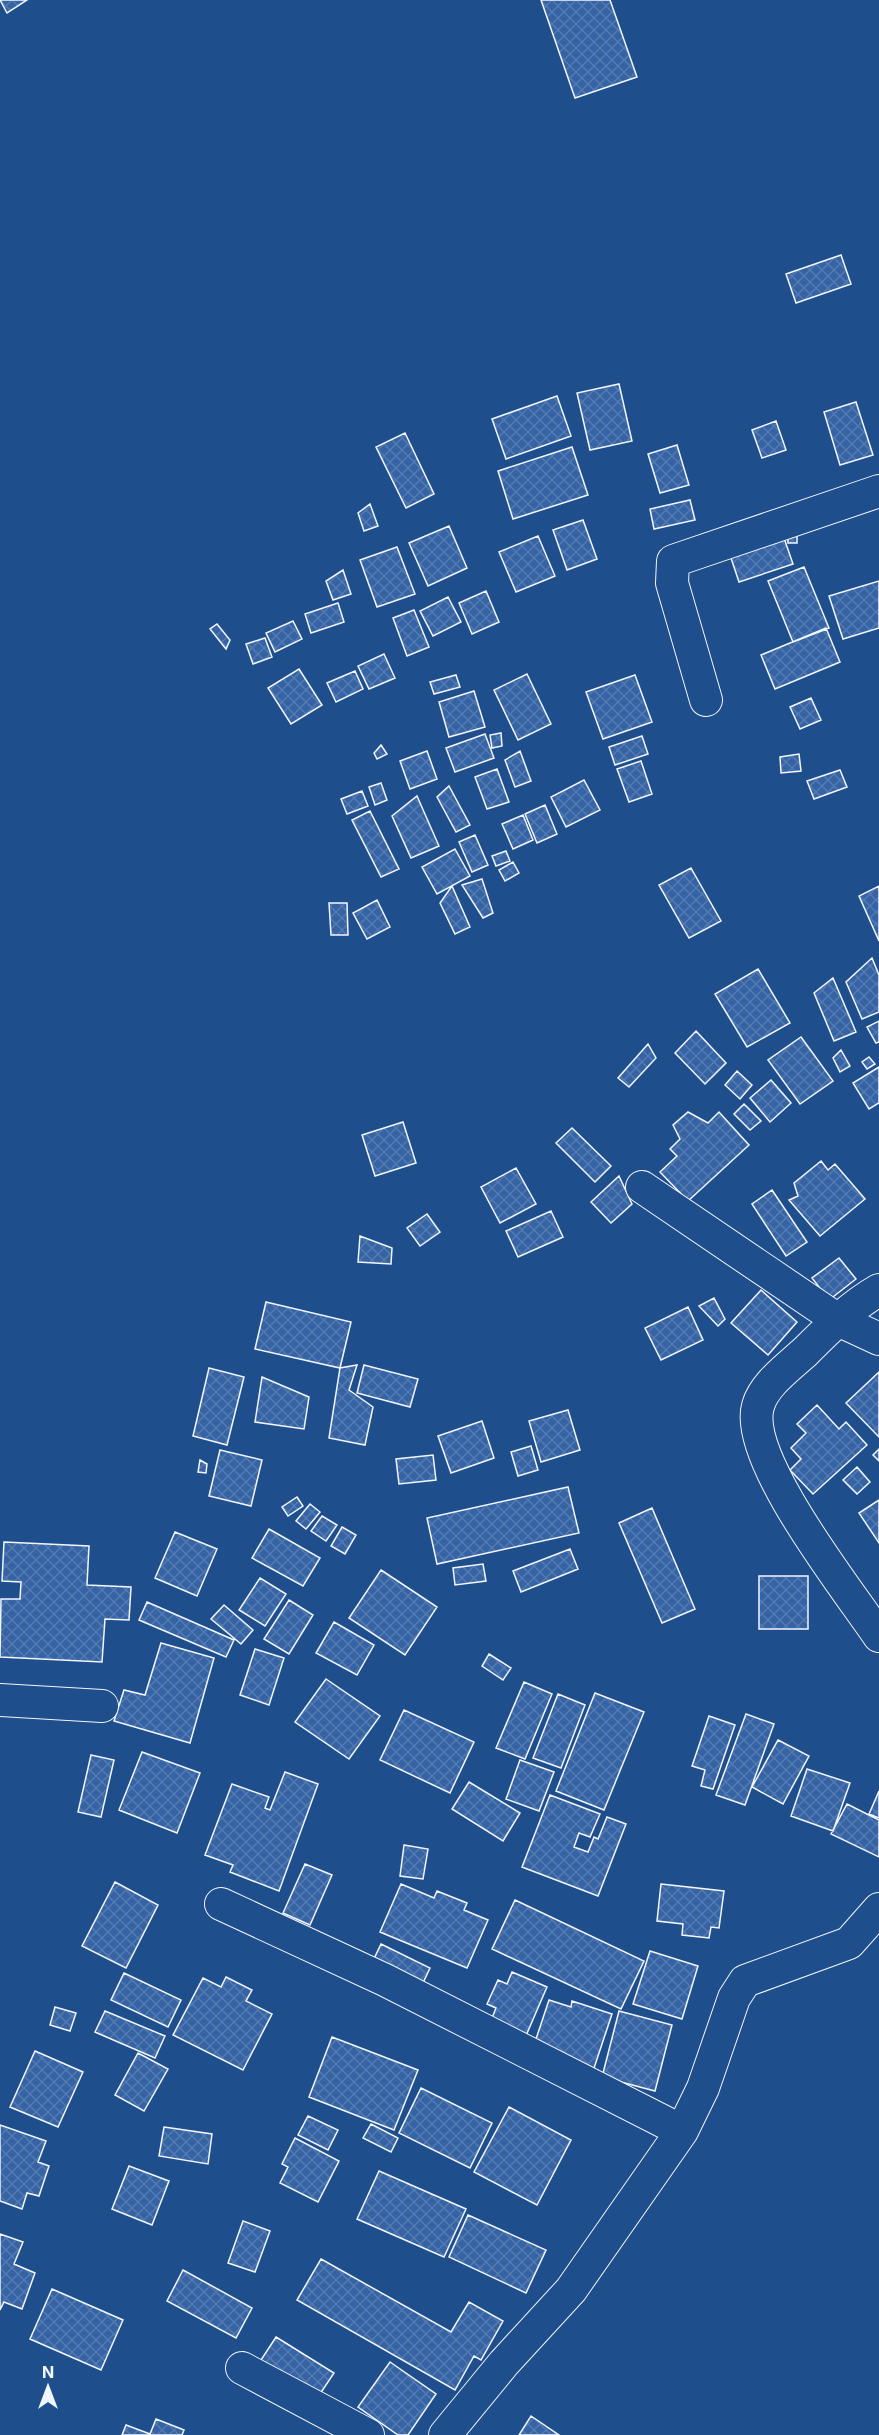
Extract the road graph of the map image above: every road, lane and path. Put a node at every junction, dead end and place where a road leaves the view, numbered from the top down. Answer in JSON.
{"nodes":[{"id":1,"x":879,"y":491,"type":"edge"},
{"id":2,"x":706,"y":700,"type":"dead end"},
{"id":3,"x":642,"y":1187,"type":"dead end"},
{"id":4,"x":879,"y":1290,"type":"edge"},
{"id":5,"x":838,"y":1320,"type":"junction"},
{"id":6,"x":879,"y":1339,"type":"edge"},
{"id":7,"x":879,"y":1636,"type":"edge"},
{"id":8,"x":0,"y":1700,"type":"edge"},
{"id":9,"x":102,"y":1706,"type":"dead end"},
{"id":10,"x":221,"y":1904,"type":"dead end"},
{"id":11,"x":879,"y":1909,"type":"edge"},
{"id":12,"x":682,"y":2131,"type":"junction"},
{"id":13,"x":242,"y":2368,"type":"dead end"},
{"id":14,"x":368,"y":2435,"type":"edge"},
{"id":15,"x":445,"y":2435,"type":"edge"}],
"edges":[{"from":1,"to":2,"type":"street"},
{"from":3,"to":5,"type":"street"},
{"from":4,"to":5,"type":"street"},
{"from":5,"to":6,"type":"street"},
{"from":5,"to":7,"type":"street"},
{"from":8,"to":9,"type":"street"},
{"from":10,"to":12,"type":"street"},
{"from":11,"to":12,"type":"street"},
{"from":12,"to":15,"type":"street"},
{"from":13,"to":14,"type":"street"}]}
